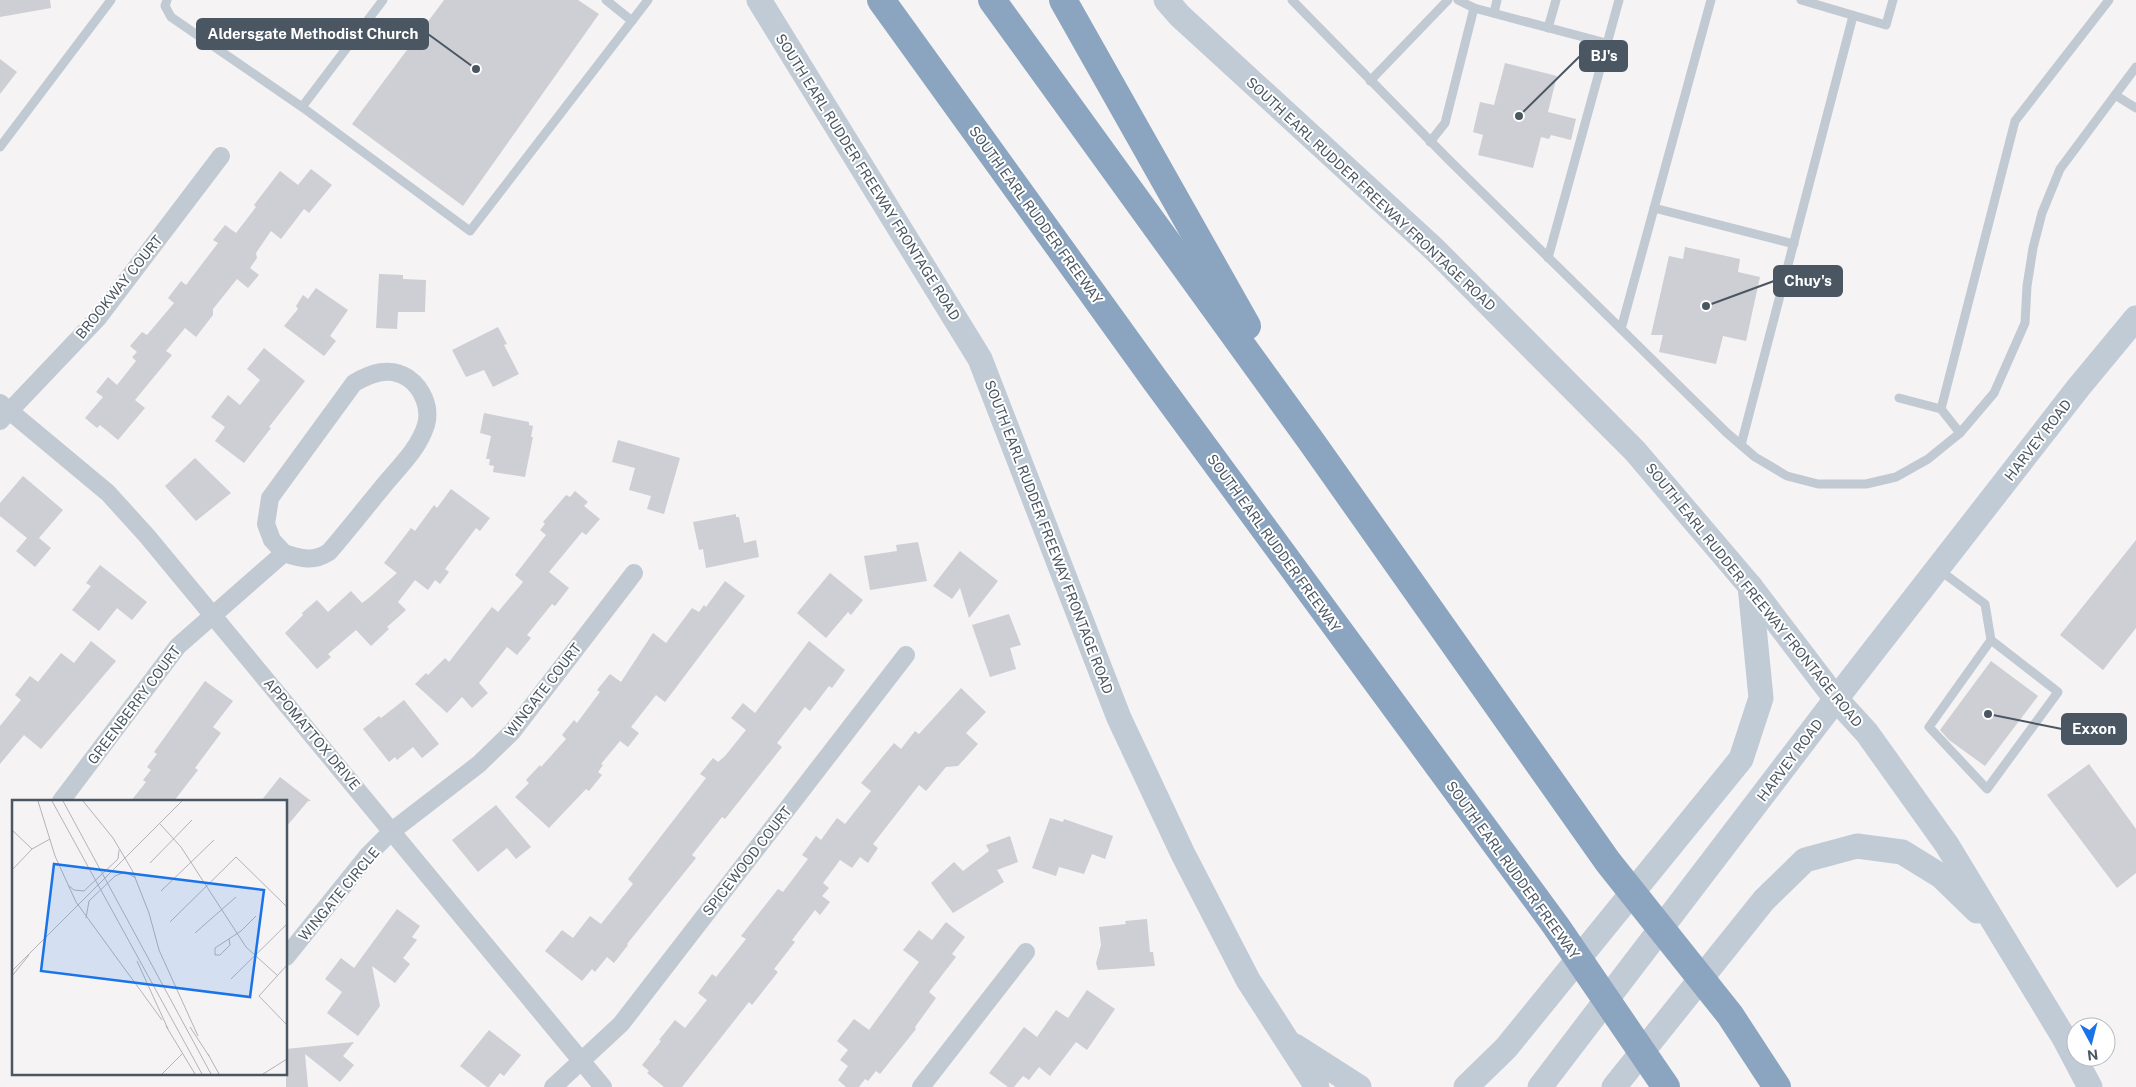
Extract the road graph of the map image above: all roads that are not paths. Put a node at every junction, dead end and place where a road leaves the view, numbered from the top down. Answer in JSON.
{"nodes":[{"id":1,"x":111,"y":0,"type":"edge"},
{"id":2,"x":167,"y":0,"type":"edge"},
{"id":3,"x":384,"y":0,"type":"edge"},
{"id":4,"x":606,"y":0,"type":"edge"},
{"id":5,"x":648,"y":0,"type":"edge"},
{"id":6,"x":759,"y":0,"type":"edge"},
{"id":7,"x":881,"y":0,"type":"edge"},
{"id":8,"x":992,"y":0,"type":"edge"},
{"id":9,"x":1063,"y":0,"type":"edge"},
{"id":10,"x":1166,"y":0,"type":"edge"},
{"id":11,"x":1292,"y":0,"type":"edge"},
{"id":12,"x":1448,"y":0,"type":"edge"},
{"id":13,"x":1458,"y":0,"type":"edge"},
{"id":14,"x":1498,"y":0,"type":"edge"},
{"id":15,"x":1556,"y":0,"type":"edge"},
{"id":16,"x":1619,"y":0,"type":"edge"},
{"id":17,"x":1711,"y":0,"type":"edge"},
{"id":18,"x":1801,"y":0,"type":"edge"},
{"id":19,"x":1893,"y":0,"type":"edge"},
{"id":20,"x":2109,"y":0,"type":"edge"},
{"id":21,"x":1474,"y":8,"type":"junction"},
{"id":22,"x":1494,"y":13,"type":"junction"},
{"id":23,"x":1853,"y":16,"type":"junction"},
{"id":24,"x":632,"y":21,"type":"junction"},
{"id":25,"x":1548,"y":28,"type":"junction"},
{"id":26,"x":1606,"y":43,"type":"junction"},
{"id":27,"x":2136,"y":67,"type":"edge"},
{"id":28,"x":1370,"y":81,"type":"junction"},
{"id":29,"x":2116,"y":95,"type":"junction"},
{"id":30,"x":302,"y":107,"type":"junction"},
{"id":31,"x":2136,"y":108,"type":"edge"},
{"id":32,"x":1430,"y":142,"type":"junction"},
{"id":33,"x":0,"y":147,"type":"edge"},
{"id":34,"x":221,"y":156,"type":"dead end"},
{"id":35,"x":1654,"y":208,"type":"junction"},
{"id":36,"x":1794,"y":244,"type":"junction"},
{"id":37,"x":1548,"y":258,"type":"junction"},
{"id":38,"x":2136,"y":318,"type":"edge"},
{"id":39,"x":1622,"y":329,"type":"junction"},
{"id":40,"x":1899,"y":398,"type":"dead end"},
{"id":41,"x":1941,"y":409,"type":"junction"},
{"id":42,"x":3,"y":412,"type":"edge"},
{"id":43,"x":1960,"y":433,"type":"junction"},
{"id":44,"x":1311,"y":441,"type":"junction"},
{"id":45,"x":1741,"y":445,"type":"junction"},
{"id":46,"x":284,"y":553,"type":"junction"},
{"id":47,"x":1938,"y":569,"type":"junction"},
{"id":48,"x":634,"y":573,"type":"dead end"},
{"id":49,"x":1750,"y":586,"type":"junction"},
{"id":50,"x":213,"y":614,"type":"junction"},
{"id":51,"x":1991,"y":640,"type":"junction"},
{"id":52,"x":906,"y":656,"type":"dead end"},
{"id":53,"x":1836,"y":699,"type":"junction"},
{"id":54,"x":62,"y":800,"type":"edge"},
{"id":55,"x":392,"y":831,"type":"junction"},
{"id":56,"x":2005,"y":939,"type":"junction"},
{"id":57,"x":1026,"y":952,"type":"dead end"},
{"id":58,"x":288,"y":955,"type":"edge"},
{"id":59,"x":1287,"y":1041,"type":"junction"},
{"id":60,"x":580,"y":1060,"type":"junction"},
{"id":61,"x":553,"y":1087,"type":"edge"},
{"id":62,"x":603,"y":1087,"type":"edge"},
{"id":63,"x":921,"y":1087,"type":"edge"},
{"id":64,"x":1317,"y":1087,"type":"edge"},
{"id":65,"x":1359,"y":1087,"type":"edge"},
{"id":66,"x":1466,"y":1087,"type":"edge"},
{"id":67,"x":1540,"y":1087,"type":"edge"},
{"id":68,"x":1614,"y":1087,"type":"edge"},
{"id":69,"x":1666,"y":1087,"type":"edge"},
{"id":70,"x":1776,"y":1087,"type":"edge"},
{"id":71,"x":2090,"y":1087,"type":"edge"}],
"edges":[{"from":1,"to":33,"type":"lane"},
{"from":2,"to":30,"type":"lane"},
{"from":3,"to":30,"type":"lane"},
{"from":4,"to":24,"type":"lane"},
{"from":5,"to":24,"type":"lane"},
{"from":6,"to":59,"type":"main road","name":"SOUTH EARL RUDDER FREEWAY FRONTAGE ROAD"},
{"from":7,"to":69,"type":"highway","name":"SOUTH EARL RUDDER FREEWAY"},
{"from":8,"to":44,"type":"highway"},
{"from":9,"to":44,"type":"highway"},
{"from":10,"to":49,"type":"main road","name":"SOUTH EARL RUDDER FREEWAY FRONTAGE ROAD"},
{"from":11,"to":28,"type":"lane"},
{"from":12,"to":28,"type":"lane"},
{"from":13,"to":21,"type":"lane"},
{"from":14,"to":22,"type":"lane"},
{"from":15,"to":25,"type":"lane"},
{"from":16,"to":26,"type":"lane"},
{"from":17,"to":35,"type":"lane"},
{"from":18,"to":23,"type":"lane"},
{"from":19,"to":23,"type":"lane"},
{"from":20,"to":41,"type":"lane"},
{"from":21,"to":22,"type":"lane"},
{"from":21,"to":32,"type":"lane"},
{"from":22,"to":25,"type":"lane"},
{"from":23,"to":36,"type":"lane"},
{"from":24,"to":30,"type":"lane"},
{"from":25,"to":26,"type":"lane"},
{"from":26,"to":37,"type":"lane"},
{"from":27,"to":29,"type":"lane"},
{"from":28,"to":32,"type":"lane"},
{"from":29,"to":31,"type":"lane"},
{"from":29,"to":43,"type":"lane"},
{"from":32,"to":37,"type":"lane"},
{"from":34,"to":42,"type":"street","name":"BROOKWAY COURT"},
{"from":35,"to":36,"type":"lane"},
{"from":35,"to":39,"type":"lane"},
{"from":36,"to":45,"type":"lane"},
{"from":37,"to":39,"type":"lane"},
{"from":38,"to":47,"type":"main road","name":"HARVEY ROAD"},
{"from":39,"to":45,"type":"lane"},
{"from":40,"to":41,"type":"lane"},
{"from":41,"to":43,"type":"lane"},
{"from":42,"to":50,"type":"street","name":"APPOMATTOX DRIVE"},
{"from":43,"to":45,"type":"lane"},
{"from":44,"to":70,"type":"highway"},
{"from":46,"to":46,"type":"street"},
{"from":46,"to":50,"type":"street","name":"GREENBERRY COURT"},
{"from":47,"to":51,"type":"lane"},
{"from":47,"to":53,"type":"main road","name":"HARVEY ROAD"},
{"from":48,"to":55,"type":"street","name":"WINGATE COURT"},
{"from":49,"to":53,"type":"main road","name":"SOUTH EARL RUDDER FREEWAY FRONTAGE ROAD"},
{"from":49,"to":66,"type":"main road"},
{"from":50,"to":54,"type":"street","name":"GREENBERRY COURT"},
{"from":50,"to":55,"type":"street","name":"APPOMATTOX DRIVE"},
{"from":51,"to":51,"type":"lane"},
{"from":52,"to":60,"type":"street","name":"SPICEWOOD COURT"},
{"from":53,"to":56,"type":"main road","name":"SOUTH EARL RUDDER FREEWAY FRONTAGE ROAD"},
{"from":53,"to":67,"type":"main road","name":"HARVEY ROAD"},
{"from":55,"to":58,"type":"street","name":"WINGATE CIRCLE"},
{"from":55,"to":60,"type":"street","name":"APPOMATTOX DRIVE"},
{"from":56,"to":68,"type":"main road"},
{"from":56,"to":71,"type":"main road","name":"SOUTH EARL RUDDER FREEWAY FRONTAGE ROAD"},
{"from":57,"to":63,"type":"street"},
{"from":59,"to":64,"type":"main road","name":"SOUTH EARL RUDDER FREEWAY FRONTAGE ROAD"},
{"from":59,"to":65,"type":"main road"},
{"from":60,"to":61,"type":"street","name":"SPICEWOOD COURT"},
{"from":60,"to":62,"type":"street","name":"APPOMATTOX DRIVE"}]}
